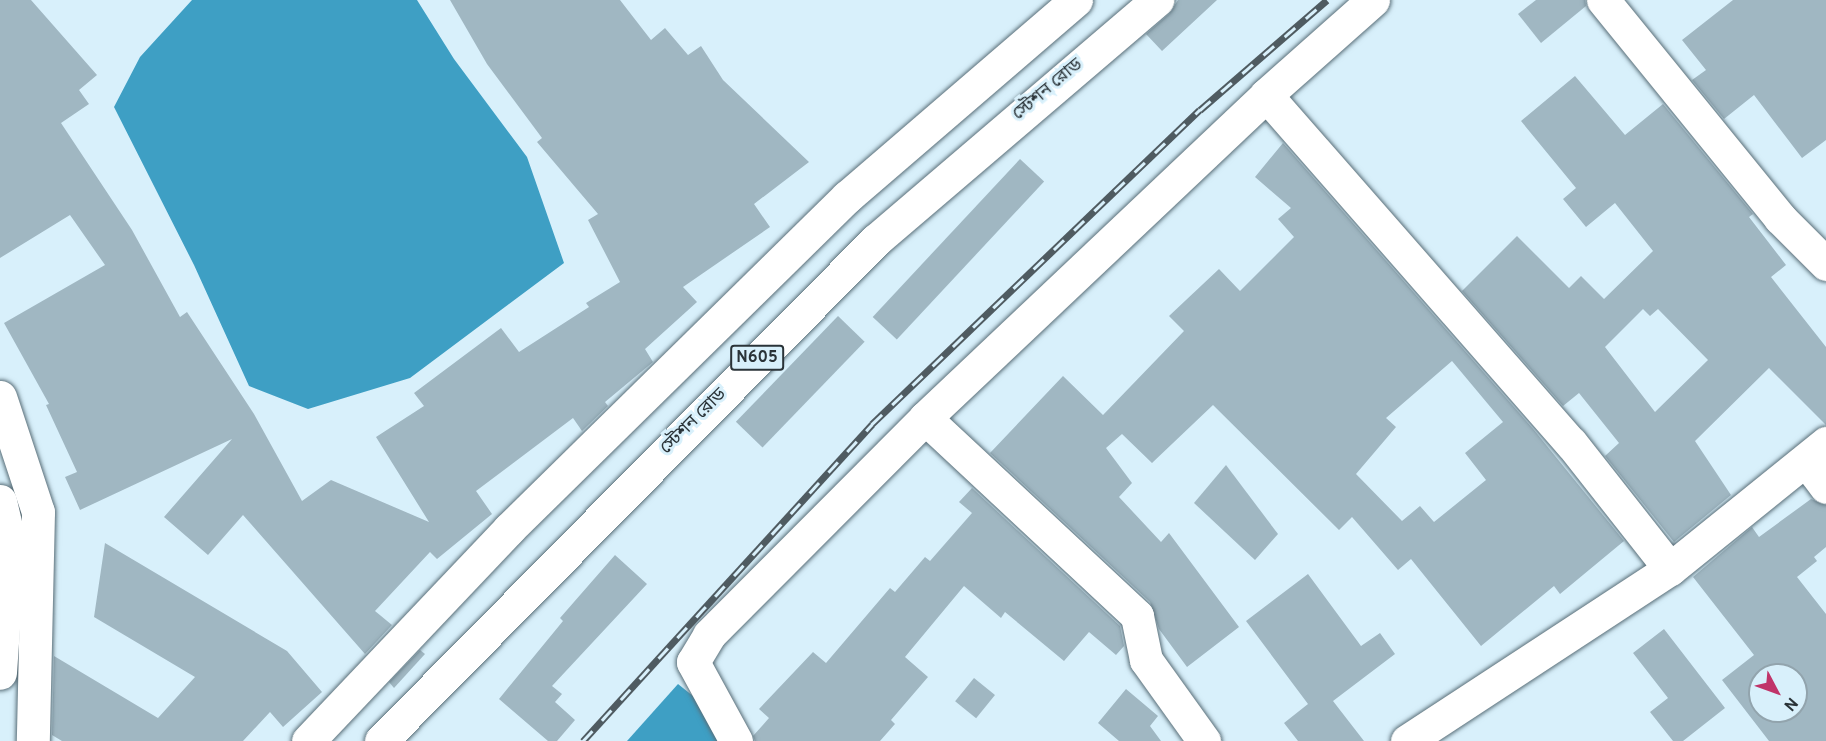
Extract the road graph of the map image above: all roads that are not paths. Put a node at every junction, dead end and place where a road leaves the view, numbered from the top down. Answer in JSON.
{"nodes":[{"id":1,"x":1076,"y":0,"type":"edge"},
{"id":2,"x":1157,"y":0,"type":"edge"},
{"id":3,"x":1373,"y":0,"type":"edge"},
{"id":4,"x":1603,"y":0,"type":"edge"},
{"id":5,"x":1266,"y":95,"type":"junction"},
{"id":6,"x":1826,"y":264,"type":"edge"},
{"id":7,"x":0,"y":397,"type":"edge"},
{"id":8,"x":925,"y":418,"type":"junction"},
{"id":9,"x":1820,"y":464,"type":"edge"},
{"id":10,"x":0,"y":501,"type":"edge"},
{"id":11,"x":38,"y":512,"type":"junction"},
{"id":12,"x":4,"y":547,"type":"edge"},
{"id":13,"x":1670,"y":569,"type":"junction"},
{"id":14,"x":0,"y":673,"type":"edge"},
{"id":15,"x":33,"y":741,"type":"edge"},
{"id":16,"x":308,"y":741,"type":"edge"},
{"id":17,"x":381,"y":741,"type":"edge"},
{"id":18,"x":736,"y":741,"type":"edge"},
{"id":19,"x":1204,"y":741,"type":"edge"},
{"id":20,"x":1407,"y":741,"type":"edge"}],
"edges":[{"from":1,"to":16,"type":"main road","number":"N605"},
{"from":2,"to":17,"type":"main road","name":"স্টেশন রোড","number":"N605"},
{"from":3,"to":5,"type":"main road"},
{"from":4,"to":6,"type":"main road"},
{"from":5,"to":8,"type":"main road"},
{"from":5,"to":13,"type":"main road"},
{"from":7,"to":11,"type":"main road"},
{"from":8,"to":18,"type":"main road"},
{"from":8,"to":19,"type":"main road"},
{"from":9,"to":13,"type":"main road"},
{"from":10,"to":12,"type":"main road"},
{"from":11,"to":12,"type":"main road"},
{"from":11,"to":15,"type":"main road"},
{"from":12,"to":14,"type":"main road"},
{"from":13,"to":20,"type":"main road"}]}
